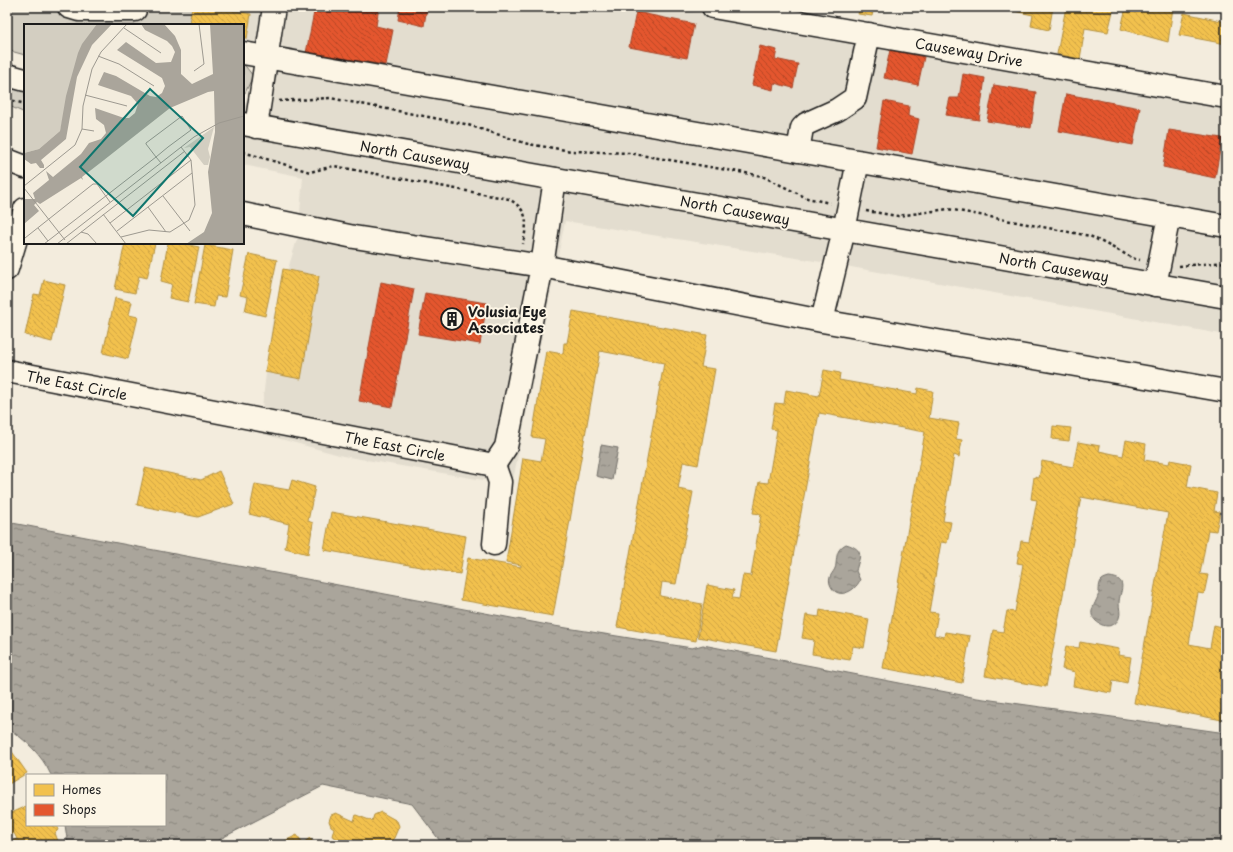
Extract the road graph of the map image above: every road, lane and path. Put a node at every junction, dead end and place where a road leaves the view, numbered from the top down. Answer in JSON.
{"nodes":[{"id":1,"x":69,"y":7,"type":"edge"},
{"id":2,"x":274,"y":7,"type":"edge"},
{"id":3,"x":713,"y":7,"type":"edge"},
{"id":4,"x":139,"y":14,"type":"edge"},
{"id":5,"x":869,"y":34,"type":"junction"},
{"id":6,"x":244,"y":53,"type":"edge"},
{"id":7,"x":267,"y":57,"type":"junction"},
{"id":8,"x":7,"y":75,"type":"edge"},
{"id":9,"x":24,"y":80,"type":"edge"},
{"id":10,"x":1226,"y":97,"type":"edge"},
{"id":11,"x":7,"y":99,"type":"edge"},
{"id":12,"x":282,"y":101,"type":"dead end"},
{"id":13,"x":24,"y":104,"type":"edge"},
{"id":14,"x":250,"y":125,"type":"edge"},
{"id":15,"x":798,"y":151,"type":"junction"},
{"id":16,"x":244,"y":152,"type":"edge"},
{"id":17,"x":7,"y":160,"type":"edge"},
{"id":18,"x":858,"y":161,"type":"junction"},
{"id":19,"x":24,"y":167,"type":"edge"},
{"id":20,"x":555,"y":179,"type":"junction"},
{"id":21,"x":849,"y":207,"type":"junction"},
{"id":22,"x":24,"y":212,"type":"edge"},
{"id":23,"x":244,"y":214,"type":"edge"},
{"id":24,"x":1169,"y":216,"type":"junction"},
{"id":25,"x":1226,"y":226,"type":"edge"},
{"id":26,"x":844,"y":230,"type":"junction"},
{"id":27,"x":522,"y":247,"type":"dead end"},
{"id":28,"x":1226,"y":262,"type":"edge"},
{"id":29,"x":1159,"y":263,"type":"junction"},
{"id":30,"x":542,"y":266,"type":"junction"},
{"id":31,"x":7,"y":269,"type":"edge"},
{"id":32,"x":1155,"y":285,"type":"junction"},
{"id":33,"x":1226,"y":297,"type":"edge"},
{"id":34,"x":822,"y":321,"type":"junction"},
{"id":35,"x":7,"y":371,"type":"edge"},
{"id":36,"x":1226,"y":391,"type":"edge"},
{"id":37,"x":494,"y":465,"type":"junction"},
{"id":38,"x":494,"y":544,"type":"dead end"}],
"edges":[{"from":1,"to":4,"type":"street"},
{"from":2,"to":7,"type":"street"},
{"from":3,"to":5,"type":"street","name":"Causeway Drive"},
{"from":5,"to":10,"type":"street","name":"Causeway Drive"},
{"from":5,"to":15,"type":"street"},
{"from":6,"to":7,"type":"street"},
{"from":7,"to":14,"type":"street"},
{"from":7,"to":15,"type":"street"},
{"from":8,"to":9,"type":"street"},
{"from":11,"to":13,"type":"path"},
{"from":12,"to":21,"type":"path"},
{"from":14,"to":20,"type":"street","name":"North Causeway"},
{"from":15,"to":18,"type":"street"},
{"from":16,"to":27,"type":"path"},
{"from":17,"to":19,"type":"street"},
{"from":18,"to":21,"type":"street"},
{"from":18,"to":24,"type":"street"},
{"from":20,"to":26,"type":"street","name":"North Causeway"},
{"from":20,"to":30,"type":"street"},
{"from":21,"to":26,"type":"street"},
{"from":21,"to":29,"type":"path"},
{"from":22,"to":31,"type":"street"},
{"from":23,"to":30,"type":"street"},
{"from":24,"to":25,"type":"street"},
{"from":24,"to":29,"type":"street"},
{"from":26,"to":32,"type":"street","name":"North Causeway"},
{"from":26,"to":34,"type":"street"},
{"from":28,"to":29,"type":"path"},
{"from":29,"to":32,"type":"street"},
{"from":30,"to":34,"type":"street"},
{"from":30,"to":37,"type":"street"},
{"from":32,"to":33,"type":"street","name":"North Causeway"},
{"from":34,"to":36,"type":"street"},
{"from":35,"to":37,"type":"street","name":"The East Circle"},
{"from":37,"to":38,"type":"street"}]}
